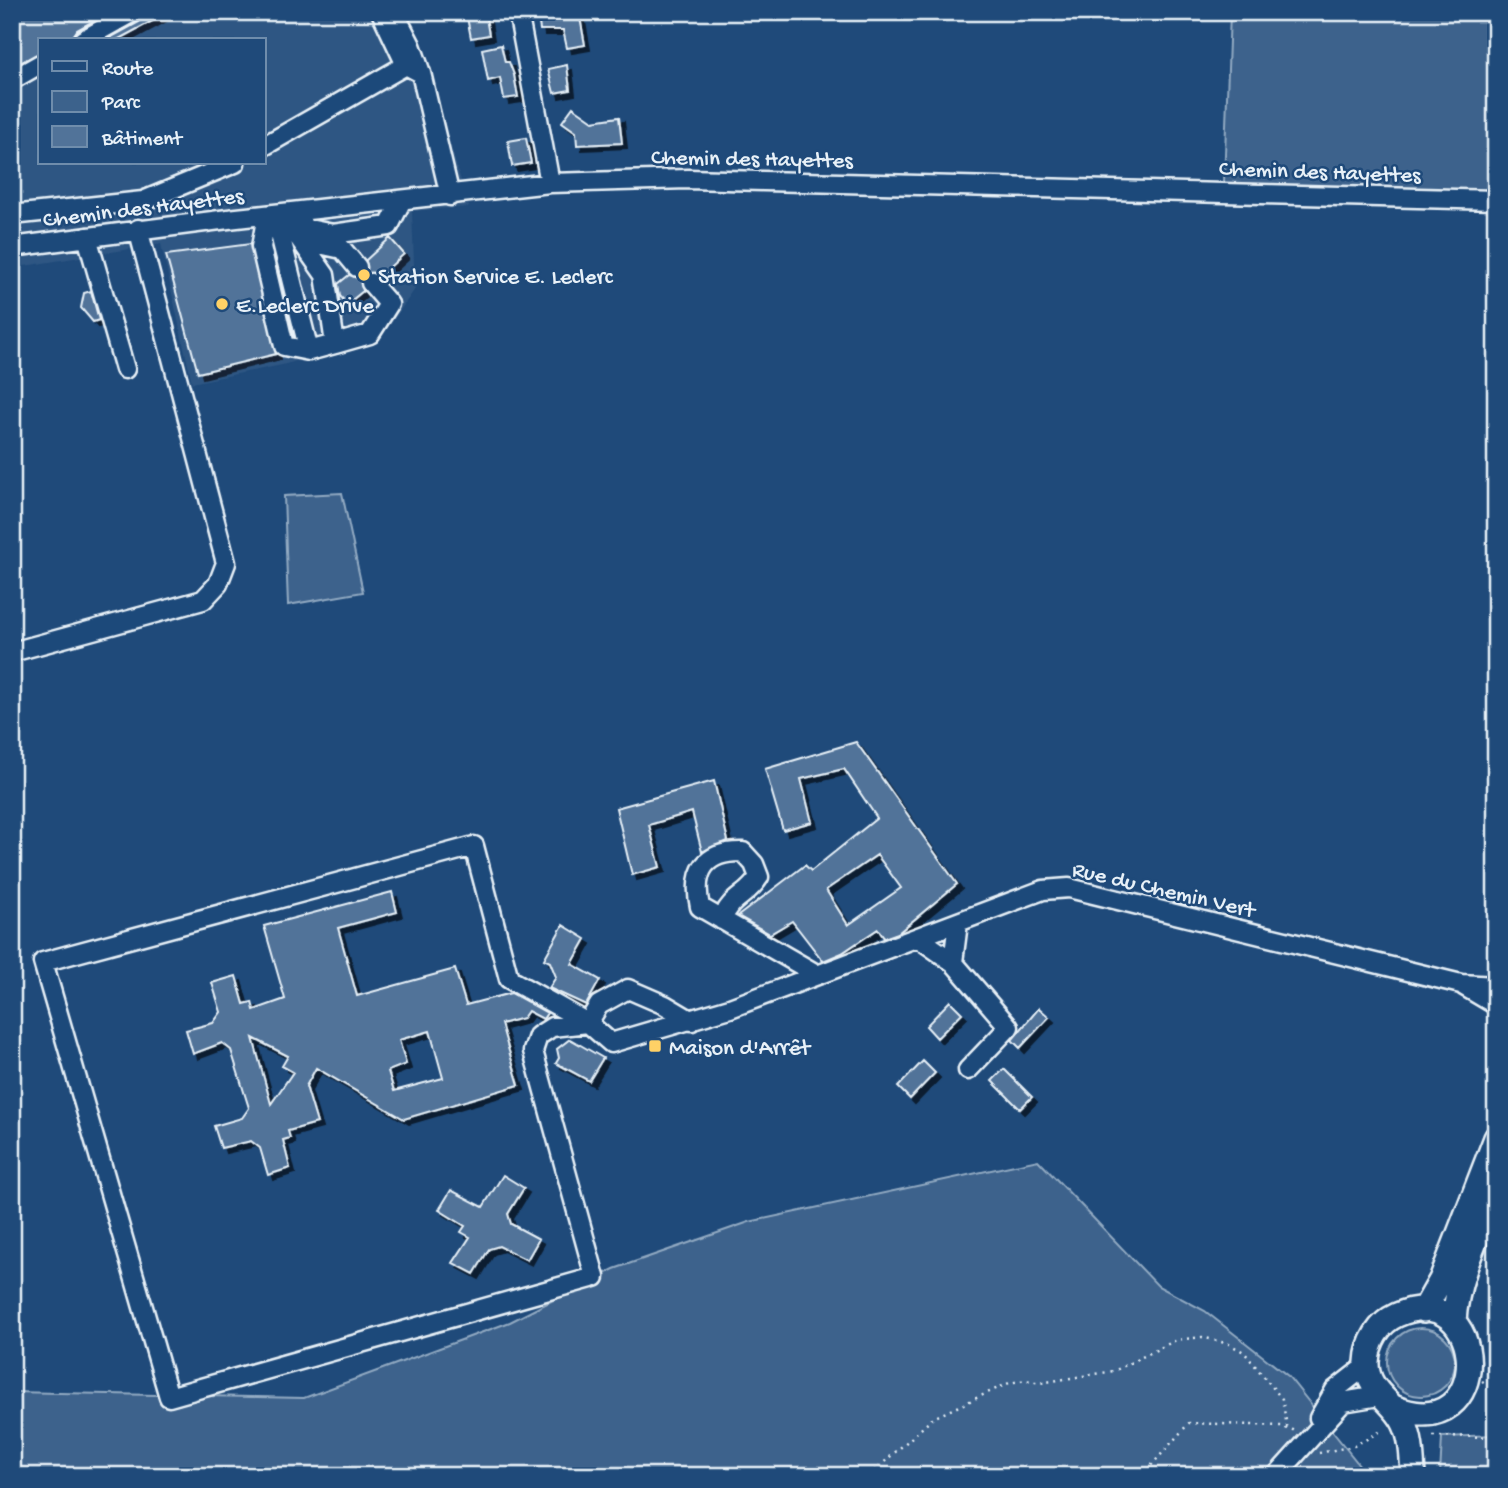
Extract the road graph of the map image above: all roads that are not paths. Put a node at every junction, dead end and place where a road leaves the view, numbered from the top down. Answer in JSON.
{"nodes":[{"id":1,"x":133,"y":12,"type":"edge"},
{"id":2,"x":381,"y":12,"type":"edge"},
{"id":3,"x":394,"y":12,"type":"edge"},
{"id":4,"x":518,"y":12,"type":"edge"},
{"id":5,"x":87,"y":38,"type":"edge"},
{"id":6,"x":38,"y":65,"type":"edge"},
{"id":7,"x":414,"y":69,"type":"junction"},
{"id":8,"x":12,"y":80,"type":"edge"},
{"id":9,"x":266,"y":145,"type":"edge"},
{"id":10,"x":233,"y":164,"type":"edge"},
{"id":11,"x":550,"y":183,"type":"junction"},
{"id":12,"x":450,"y":196,"type":"junction"},
{"id":13,"x":1496,"y":200,"type":"edge"},
{"id":14,"x":401,"y":202,"type":"junction"},
{"id":15,"x":280,"y":214,"type":"junction"},
{"id":16,"x":12,"y":215,"type":"edge"},
{"id":17,"x":138,"y":229,"type":"junction"},
{"id":18,"x":87,"y":237,"type":"junction"},
{"id":19,"x":301,"y":240,"type":"junction"},
{"id":20,"x":12,"y":247,"type":"edge"},
{"id":21,"x":358,"y":267,"type":"dead end"},
{"id":22,"x":371,"y":283,"type":"dead end"},
{"id":23,"x":272,"y":294,"type":"junction"},
{"id":24,"x":298,"y":300,"type":"junction"},
{"id":25,"x":335,"y":344,"type":"junction"},
{"id":26,"x":125,"y":369,"type":"dead end"},
{"id":27,"x":12,"y":652,"type":"edge"},
{"id":28,"x":722,"y":920,"type":"dead end"},
{"id":29,"x":958,"y":923,"type":"junction"},
{"id":30,"x":920,"y":939,"type":"junction"},
{"id":31,"x":953,"y":962,"type":"junction"},
{"id":32,"x":818,"y":975,"type":"junction"},
{"id":33,"x":1461,"y":984,"type":"junction"},
{"id":34,"x":1496,"y":986,"type":"edge"},
{"id":35,"x":1496,"y":1004,"type":"edge"},
{"id":36,"x":692,"y":1021,"type":"junction"},
{"id":37,"x":588,"y":1023,"type":"junction"},
{"id":38,"x":968,"y":1070,"type":"dead end"},
{"id":39,"x":1496,"y":1138,"type":"edge"},
{"id":40,"x":1496,"y":1191,"type":"edge"},
{"id":41,"x":1424,"y":1310,"type":"junction"},
{"id":42,"x":1454,"y":1322,"type":"junction"},
{"id":43,"x":1367,"y":1365,"type":"junction"},
{"id":44,"x":1386,"y":1402,"type":"junction"},
{"id":45,"x":1432,"y":1412,"type":"junction"},
{"id":46,"x":1307,"y":1440,"type":"junction"},
{"id":47,"x":1276,"y":1476,"type":"edge"},
{"id":48,"x":1413,"y":1476,"type":"edge"},
{"id":49,"x":1424,"y":1476,"type":"edge"}],
"edges":[{"from":1,"to":5,"type":"street"},
{"from":2,"to":7,"type":"street"},
{"from":3,"to":7,"type":"street"},
{"from":4,"to":11,"type":"street"},
{"from":6,"to":8,"type":"street"},
{"from":7,"to":9,"type":"street"},
{"from":7,"to":12,"type":"street"},
{"from":10,"to":16,"type":"street"},
{"from":11,"to":12,"type":"street","name":"Chemin des Hayettes"},
{"from":11,"to":13,"type":"street","name":"Chemin des Hayettes"},
{"from":12,"to":14,"type":"street","name":"Chemin des Hayettes"},
{"from":14,"to":15,"type":"street","name":"Chemin des Hayettes"},
{"from":14,"to":15,"type":"street"},
{"from":15,"to":17,"type":"street","name":"Chemin des Hayettes"},
{"from":15,"to":19,"type":"street"},
{"from":15,"to":23,"type":"street"},
{"from":15,"to":24,"type":"street"},
{"from":17,"to":18,"type":"street","name":"Chemin des Hayettes"},
{"from":17,"to":27,"type":"street"},
{"from":18,"to":20,"type":"street","name":"Chemin des Hayettes"},
{"from":18,"to":26,"type":"street"},
{"from":19,"to":21,"type":"street"},
{"from":19,"to":25,"type":"street"},
{"from":22,"to":25,"type":"street"},
{"from":23,"to":24,"type":"street"},
{"from":23,"to":24,"type":"street"},
{"from":23,"to":24,"type":"street"},
{"from":23,"to":24,"type":"street"},
{"from":24,"to":25,"type":"street"},
{"from":28,"to":32,"type":"street"},
{"from":29,"to":30,"type":"street","name":"Rue du Chemin Vert"},
{"from":29,"to":31,"type":"street"},
{"from":29,"to":33,"type":"street","name":"Rue du Chemin Vert"},
{"from":30,"to":31,"type":"street"},
{"from":30,"to":32,"type":"street","name":"Rue du Chemin Vert"},
{"from":31,"to":38,"type":"street"},
{"from":32,"to":36,"type":"street","name":"Rue du Chemin Vert"},
{"from":33,"to":34,"type":"street"},
{"from":33,"to":35,"type":"street"},
{"from":36,"to":37,"type":"street","name":"Rue du Chemin Vert"},
{"from":36,"to":37,"type":"street"},
{"from":37,"to":37,"type":"street"},
{"from":39,"to":41,"type":"main road"},
{"from":40,"to":42,"type":"main road"},
{"from":41,"to":42,"type":"main road"},
{"from":41,"to":43,"type":"main road"},
{"from":42,"to":45,"type":"main road"},
{"from":43,"to":44,"type":"main road"},
{"from":43,"to":46,"type":"street"},
{"from":44,"to":45,"type":"main road"},
{"from":44,"to":46,"type":"street"},
{"from":44,"to":48,"type":"main road"},
{"from":45,"to":49,"type":"main road"},
{"from":46,"to":47,"type":"street"}]}
